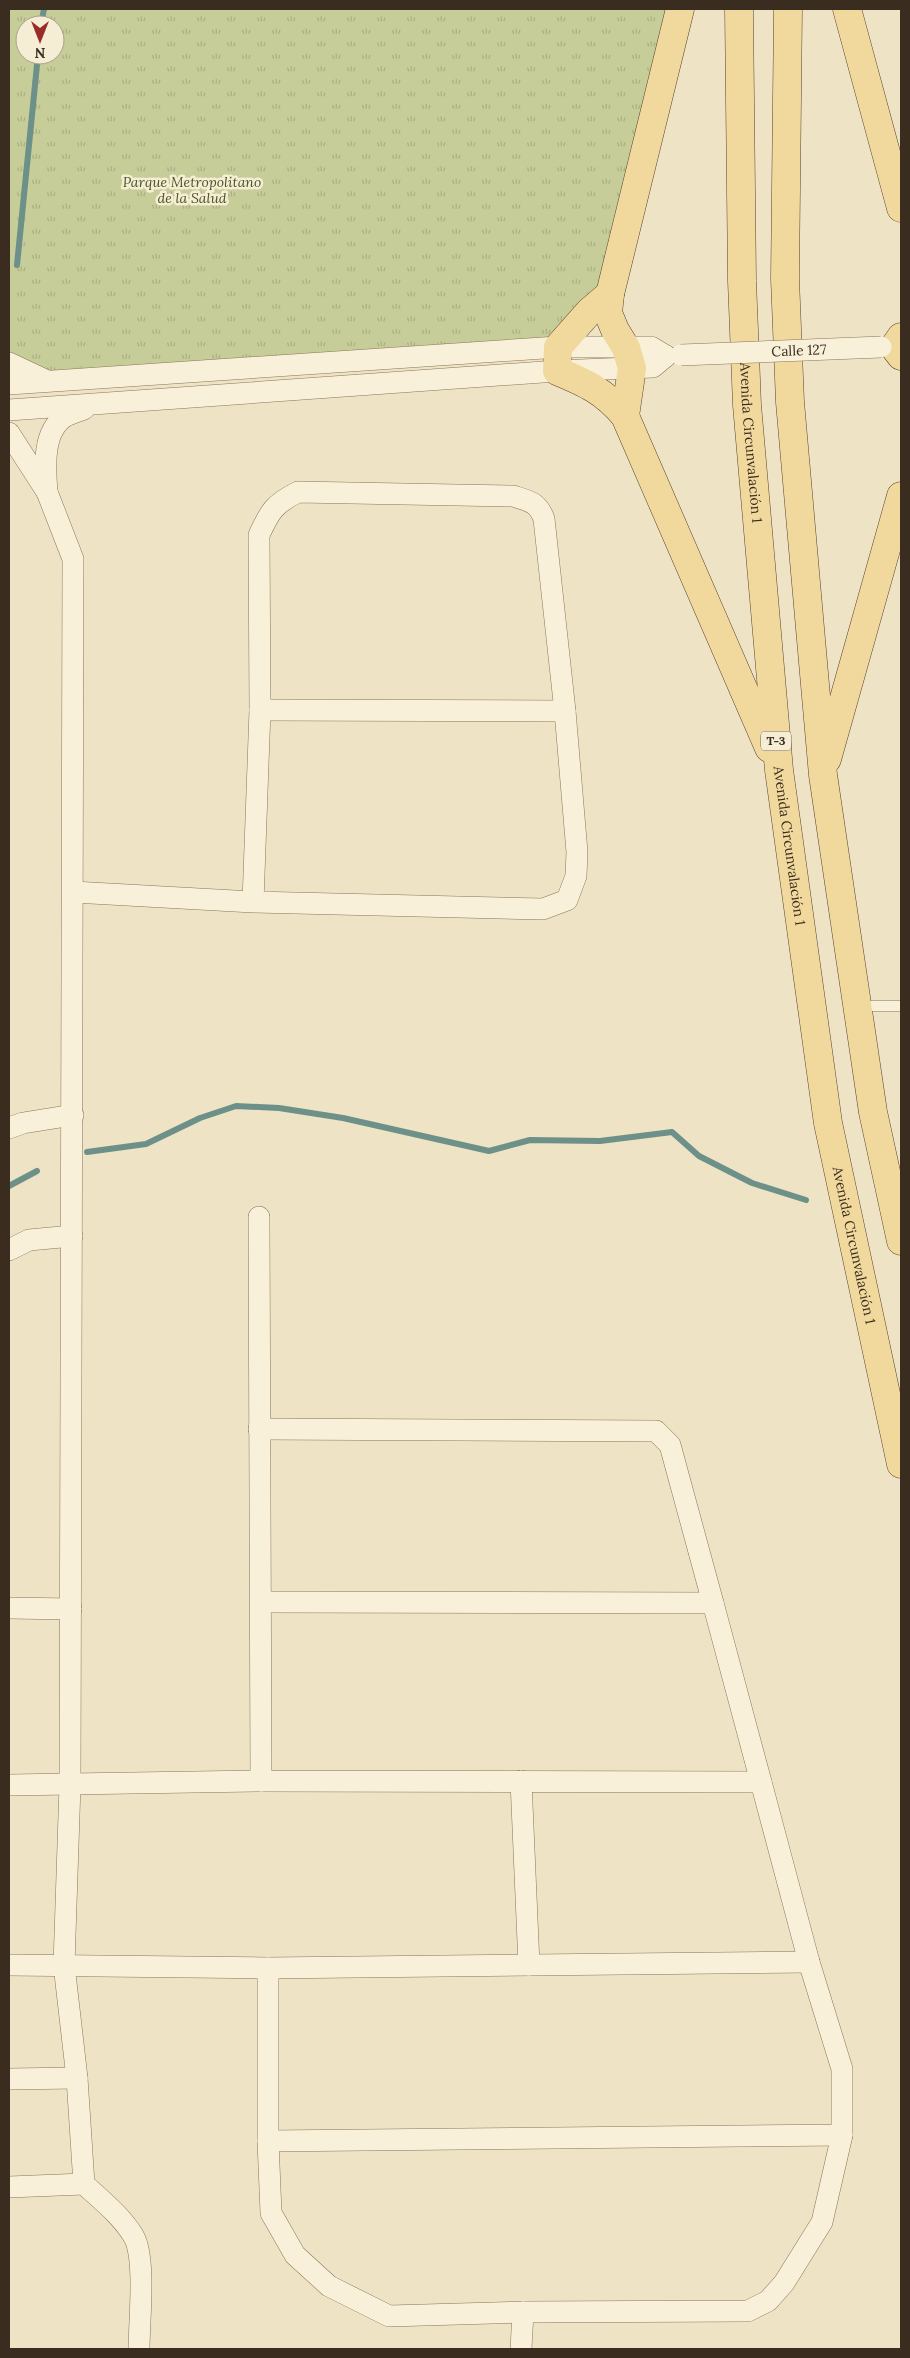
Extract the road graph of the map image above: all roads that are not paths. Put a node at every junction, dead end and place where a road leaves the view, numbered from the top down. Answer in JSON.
{"nodes":[{"id":1,"x":680,"y":9,"type":"edge"},
{"id":2,"x":739,"y":9,"type":"edge"},
{"id":3,"x":788,"y":9,"type":"edge"},
{"id":4,"x":847,"y":9,"type":"edge"},
{"id":5,"x":901,"y":208,"type":"edge"},
{"id":6,"x":610,"y":294,"type":"junction"},
{"id":7,"x":896,"y":347,"type":"edge"},
{"id":8,"x":629,"y":358,"type":"junction"},
{"id":9,"x":557,"y":359,"type":"junction"},
{"id":10,"x":9,"y":363,"type":"edge"},
{"id":11,"x":48,"y":381,"type":"junction"},
{"id":12,"x":9,"y":384,"type":"edge"},
{"id":13,"x":98,"y":403,"type":"junction"},
{"id":14,"x":9,"y":410,"type":"edge"},
{"id":15,"x":625,"y":416,"type":"junction"},
{"id":16,"x":9,"y":433,"type":"edge"},
{"id":17,"x":9,"y":457,"type":"edge"},
{"id":18,"x":47,"y":492,"type":"junction"},
{"id":19,"x":901,"y":496,"type":"edge"},
{"id":20,"x":260,"y":710,"type":"junction"},
{"id":21,"x":565,"y":711,"type":"junction"},
{"id":22,"x":779,"y":770,"type":"junction"},
{"id":23,"x":823,"y":774,"type":"junction"},
{"id":24,"x":73,"y":892,"type":"junction"},
{"id":25,"x":253,"y":902,"type":"junction"},
{"id":26,"x":857,"y":1006,"type":"junction"},
{"id":27,"x":901,"y":1006,"type":"edge"},
{"id":28,"x":73,"y":1115,"type":"junction"},
{"id":29,"x":9,"y":1128,"type":"edge"},
{"id":30,"x":259,"y":1217,"type":"dead end"},
{"id":31,"x":72,"y":1236,"type":"junction"},
{"id":32,"x":901,"y":1240,"type":"edge"},
{"id":33,"x":9,"y":1250,"type":"edge"},
{"id":34,"x":259,"y":1429,"type":"junction"},
{"id":35,"x":901,"y":1464,"type":"edge"},
{"id":36,"x":261,"y":1602,"type":"junction"},
{"id":37,"x":713,"y":1603,"type":"junction"},
{"id":38,"x":9,"y":1608,"type":"edge"},
{"id":39,"x":71,"y":1609,"type":"junction"},
{"id":40,"x":261,"y":1781,"type":"junction"},
{"id":41,"x":521,"y":1781,"type":"junction"},
{"id":42,"x":761,"y":1782,"type":"junction"},
{"id":43,"x":9,"y":1785,"type":"edge"},
{"id":44,"x":70,"y":1785,"type":"junction"},
{"id":45,"x":809,"y":1962,"type":"junction"},
{"id":46,"x":64,"y":1965,"type":"junction"},
{"id":47,"x":529,"y":1965,"type":"junction"},
{"id":48,"x":9,"y":1966,"type":"edge"},
{"id":49,"x":268,"y":1968,"type":"junction"},
{"id":50,"x":77,"y":2078,"type":"junction"},
{"id":51,"x":9,"y":2079,"type":"edge"},
{"id":52,"x":842,"y":2135,"type":"junction"},
{"id":53,"x":268,"y":2141,"type":"junction"},
{"id":54,"x":84,"y":2184,"type":"junction"},
{"id":55,"x":9,"y":2187,"type":"edge"},
{"id":56,"x":523,"y":2312,"type":"junction"},
{"id":57,"x":139,"y":2349,"type":"edge"},
{"id":58,"x":521,"y":2349,"type":"edge"}],
"edges":[{"from":1,"to":6,"type":"main road"},
{"from":2,"to":22,"type":"main road","name":"Avenida Circunvalación 1","number":"T-3"},
{"from":3,"to":23,"type":"main road"},
{"from":4,"to":5,"type":"main road"},
{"from":6,"to":8,"type":"main road"},
{"from":6,"to":9,"type":"main road"},
{"from":7,"to":8,"type":"street","name":"Calle 127","bridge":true},
{"from":8,"to":9,"type":"street"},
{"from":8,"to":15,"type":"main road"},
{"from":9,"to":11,"type":"street"},
{"from":9,"to":13,"type":"street"},
{"from":9,"to":15,"type":"main road"},
{"from":10,"to":11,"type":"street"},
{"from":11,"to":12,"type":"street"},
{"from":13,"to":14,"type":"street"},
{"from":13,"to":18,"type":"street"},
{"from":15,"to":22,"type":"main road"},
{"from":16,"to":18,"type":"street"},
{"from":17,"to":18,"type":"street"},
{"from":18,"to":24,"type":"street"},
{"from":19,"to":23,"type":"main road"},
{"from":20,"to":21,"type":"street"},
{"from":20,"to":21,"type":"street"},
{"from":20,"to":25,"type":"street"},
{"from":21,"to":25,"type":"street"},
{"from":22,"to":35,"type":"main road","name":"Avenida Circunvalación 1","number":"T-3"},
{"from":23,"to":26,"type":"main road"},
{"from":24,"to":25,"type":"street"},
{"from":24,"to":28,"type":"street"},
{"from":26,"to":27,"type":"lane"},
{"from":26,"to":32,"type":"main road"},
{"from":28,"to":29,"type":"street"},
{"from":28,"to":31,"type":"street"},
{"from":30,"to":34,"type":"street"},
{"from":31,"to":33,"type":"street"},
{"from":31,"to":39,"type":"street"},
{"from":34,"to":36,"type":"street"},
{"from":34,"to":37,"type":"street"},
{"from":36,"to":37,"type":"street"},
{"from":36,"to":40,"type":"street"},
{"from":37,"to":42,"type":"street"},
{"from":38,"to":39,"type":"street"},
{"from":39,"to":44,"type":"street"},
{"from":40,"to":41,"type":"street"},
{"from":40,"to":44,"type":"street"},
{"from":41,"to":42,"type":"street"},
{"from":41,"to":47,"type":"street"},
{"from":42,"to":45,"type":"street"},
{"from":43,"to":44,"type":"street"},
{"from":44,"to":46,"type":"street"},
{"from":45,"to":47,"type":"street"},
{"from":45,"to":52,"type":"street"},
{"from":46,"to":48,"type":"street"},
{"from":46,"to":49,"type":"street"},
{"from":46,"to":50,"type":"street"},
{"from":47,"to":49,"type":"street"},
{"from":49,"to":53,"type":"street"},
{"from":50,"to":51,"type":"street"},
{"from":50,"to":54,"type":"street"},
{"from":52,"to":53,"type":"street"},
{"from":52,"to":56,"type":"street"},
{"from":53,"to":56,"type":"street"},
{"from":54,"to":55,"type":"street"},
{"from":54,"to":57,"type":"street"},
{"from":56,"to":58,"type":"street"}]}
